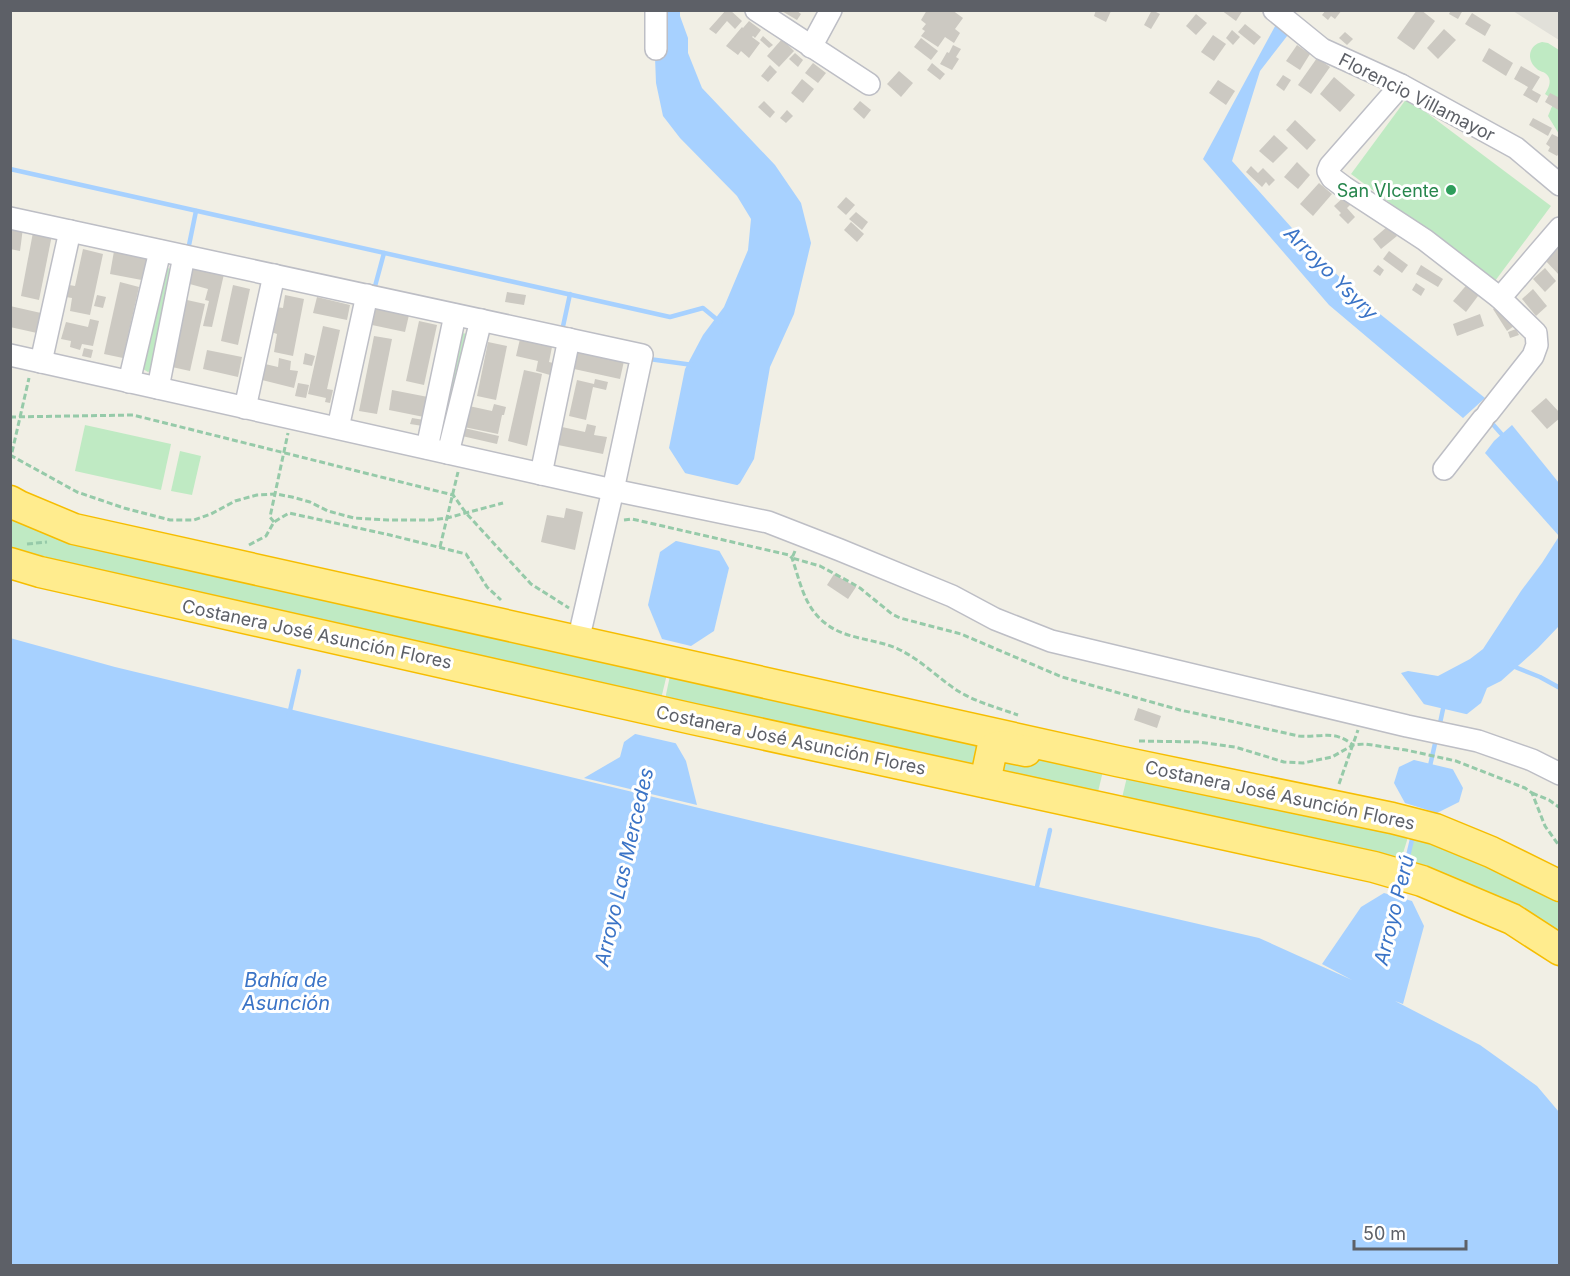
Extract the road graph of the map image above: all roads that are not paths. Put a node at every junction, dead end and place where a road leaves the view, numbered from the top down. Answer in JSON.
{"nodes":[{"id":1,"x":656,"y":10,"type":"edge"},
{"id":2,"x":756,"y":10,"type":"edge"},
{"id":3,"x":831,"y":10,"type":"edge"},
{"id":4,"x":1280,"y":16,"type":"edge"},
{"id":5,"x":811,"y":47,"type":"junction"},
{"id":6,"x":656,"y":49,"type":"dead end"},
{"id":7,"x":870,"y":84,"type":"dead end"},
{"id":8,"x":1401,"y":85,"type":"junction"},
{"id":9,"x":1560,"y":185,"type":"edge"},
{"id":10,"x":10,"y":218,"type":"edge"},
{"id":11,"x":1560,"y":228,"type":"edge"},
{"id":12,"x":70,"y":231,"type":"junction"},
{"id":13,"x":160,"y":251,"type":"junction"},
{"id":14,"x":184,"y":256,"type":"junction"},
{"id":15,"x":274,"y":275,"type":"junction"},
{"id":16,"x":367,"y":295,"type":"junction"},
{"id":17,"x":1500,"y":298,"type":"junction"},
{"id":18,"x":455,"y":315,"type":"junction"},
{"id":19,"x":481,"y":320,"type":"junction"},
{"id":20,"x":569,"y":339,"type":"junction"},
{"id":21,"x":10,"y":355,"type":"edge"},
{"id":22,"x":36,"y":366,"type":"junction"},
{"id":23,"x":129,"y":381,"type":"junction"},
{"id":24,"x":158,"y":388,"type":"junction"},
{"id":25,"x":245,"y":408,"type":"junction"},
{"id":26,"x":338,"y":428,"type":"junction"},
{"id":27,"x":426,"y":448,"type":"junction"},
{"id":28,"x":453,"y":460,"type":"junction"},
{"id":29,"x":1444,"y":469,"type":"dead end"},
{"id":30,"x":541,"y":474,"type":"junction"},
{"id":31,"x":613,"y":490,"type":"junction"},
{"id":32,"x":10,"y":501,"type":"edge"},
{"id":33,"x":15,"y":554,"type":"edge"},
{"id":34,"x":577,"y":627,"type":"junction"},
{"id":35,"x":1046,"y":745,"type":"junction"},
{"id":36,"x":1125,"y":751,"type":"junction"},
{"id":37,"x":1560,"y":774,"type":"edge"},
{"id":38,"x":985,"y":782,"type":"junction"},
{"id":39,"x":1104,"y":809,"type":"junction"},
{"id":40,"x":1560,"y":886,"type":"edge"},
{"id":41,"x":1560,"y":950,"type":"edge"}],
"edges":[{"from":1,"to":6,"type":"street"},
{"from":2,"to":5,"type":"street"},
{"from":3,"to":5,"type":"street"},
{"from":4,"to":8,"type":"street","name":"Florencio Villamayor"},
{"from":5,"to":7,"type":"street"},
{"from":8,"to":9,"type":"street","name":"Florencio Villamayor"},
{"from":8,"to":17,"type":"street"},
{"from":10,"to":12,"type":"street"},
{"from":11,"to":17,"type":"street"},
{"from":12,"to":13,"type":"street"},
{"from":12,"to":22,"type":"street"},
{"from":13,"to":14,"type":"street"},
{"from":13,"to":23,"type":"street"},
{"from":14,"to":15,"type":"street"},
{"from":14,"to":24,"type":"street"},
{"from":15,"to":16,"type":"street"},
{"from":15,"to":25,"type":"street"},
{"from":16,"to":18,"type":"street"},
{"from":16,"to":26,"type":"street"},
{"from":17,"to":29,"type":"street"},
{"from":18,"to":19,"type":"street"},
{"from":18,"to":27,"type":"street"},
{"from":19,"to":20,"type":"street"},
{"from":19,"to":28,"type":"street"},
{"from":20,"to":30,"type":"street"},
{"from":20,"to":31,"type":"street"},
{"from":21,"to":22,"type":"street"},
{"from":22,"to":23,"type":"street"},
{"from":23,"to":24,"type":"street"},
{"from":24,"to":25,"type":"street"},
{"from":25,"to":26,"type":"street"},
{"from":26,"to":27,"type":"street"},
{"from":27,"to":28,"type":"street"},
{"from":28,"to":30,"type":"street"},
{"from":30,"to":31,"type":"street"},
{"from":31,"to":34,"type":"street"},
{"from":31,"to":37,"type":"street"},
{"from":32,"to":34,"type":"highway","name":"Costanera José Asunción Flores"},
{"from":33,"to":38,"type":"highway","name":"Costanera José Asunción Flores"},
{"from":34,"to":35,"type":"highway","name":"Costanera José Asunción Flores"},
{"from":35,"to":36,"type":"highway","name":"Costanera José Asunción Flores"},
{"from":35,"to":38,"type":"highway"},
{"from":36,"to":39,"type":"highway"},
{"from":36,"to":40,"type":"highway","name":"Costanera José Asunción Flores"},
{"from":38,"to":39,"type":"highway","name":"Costanera José Asunción Flores"},
{"from":39,"to":41,"type":"highway","name":"Costanera José Asunción Flores"}]}
